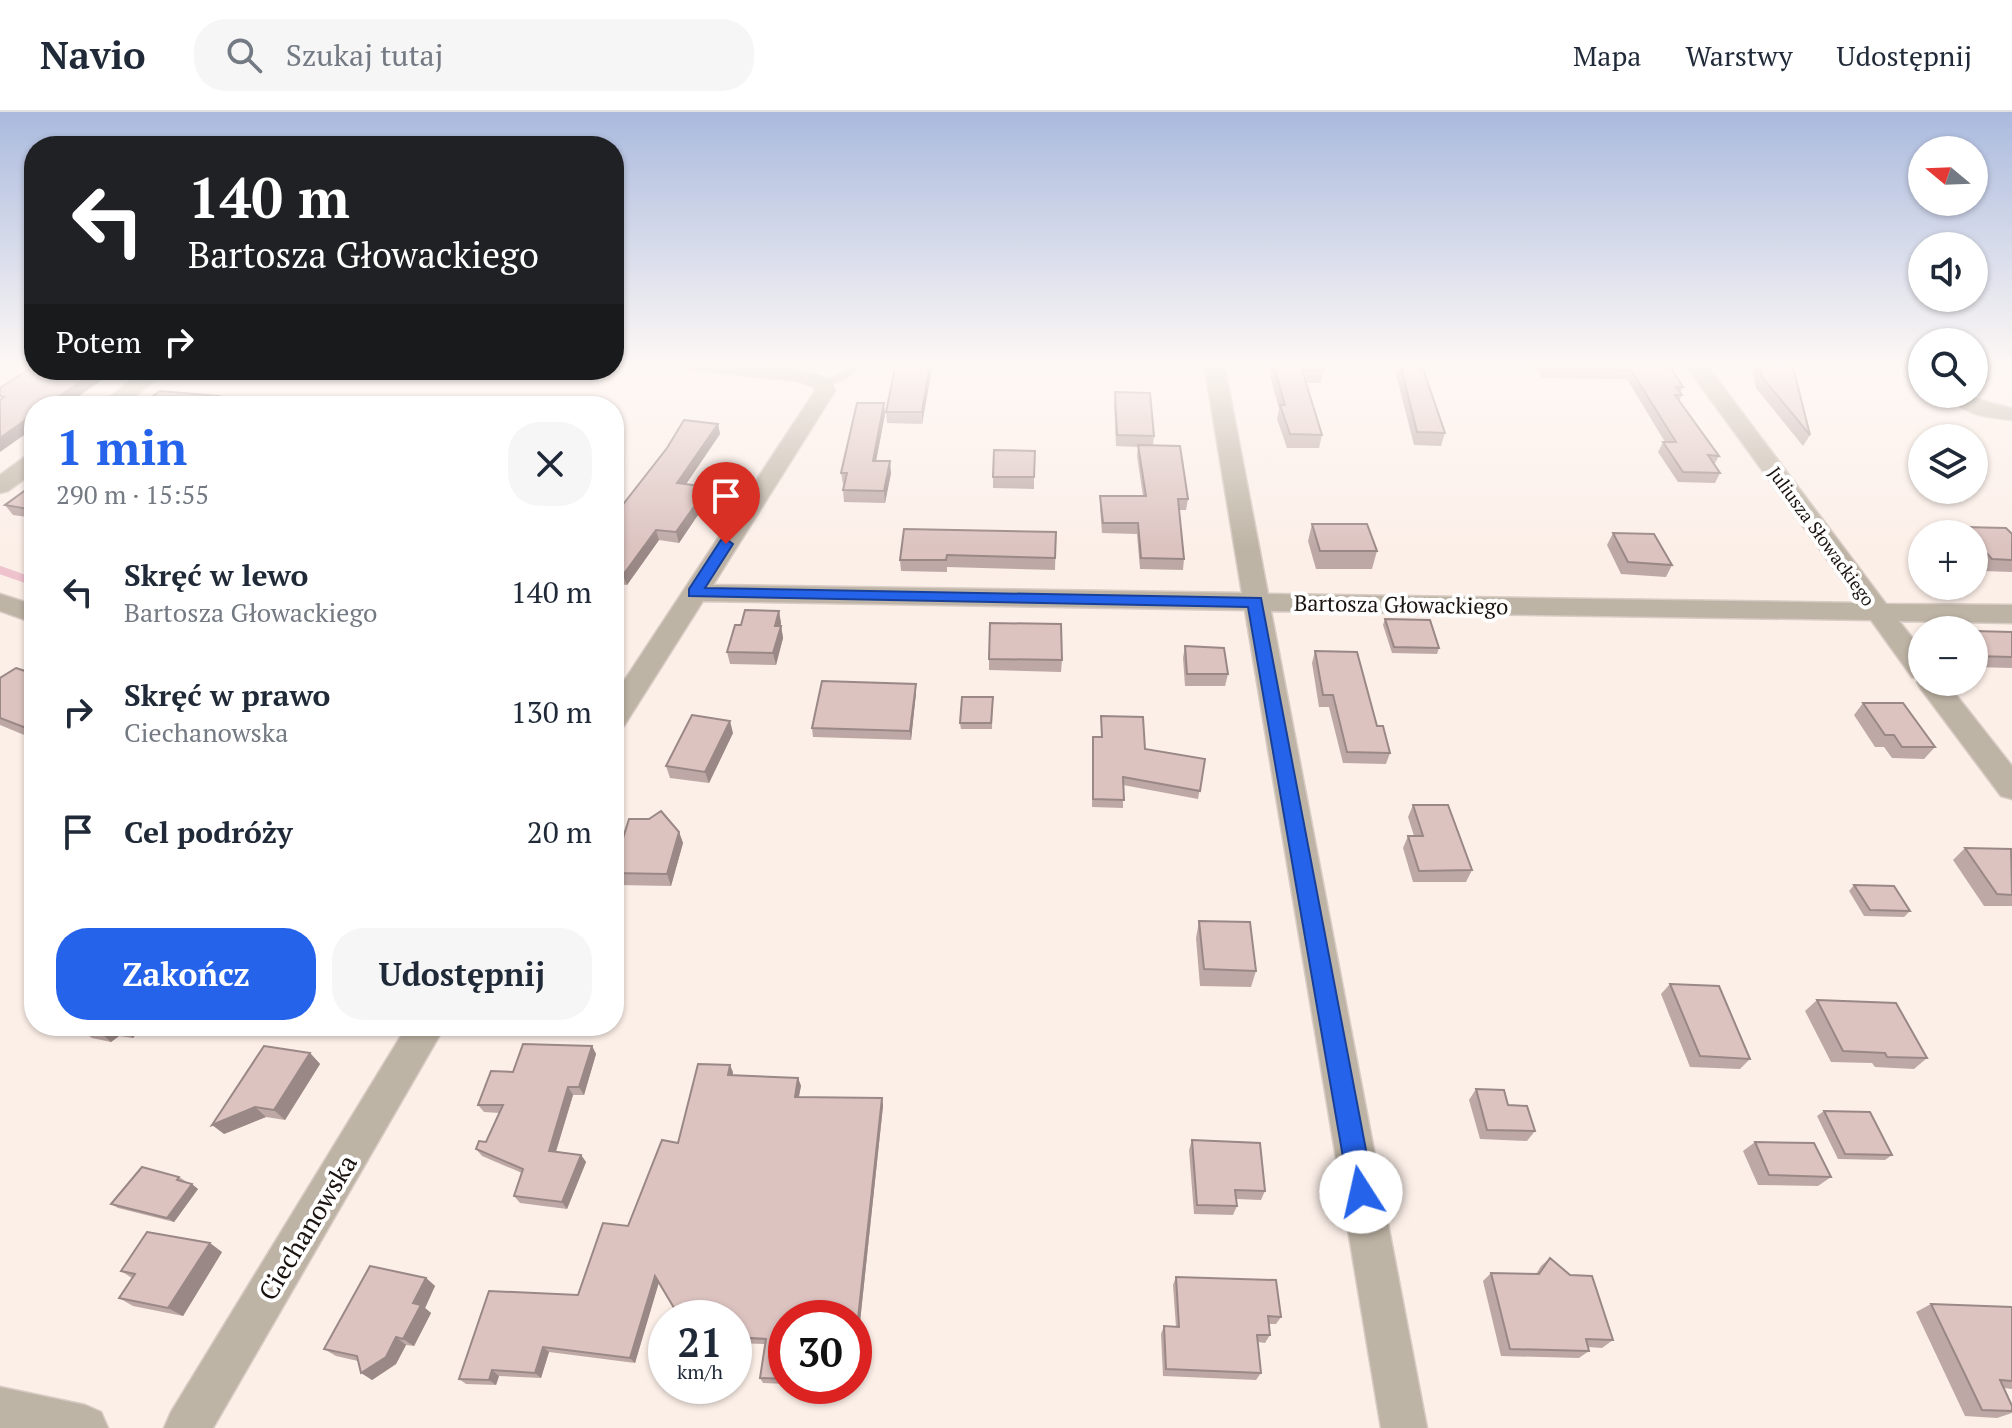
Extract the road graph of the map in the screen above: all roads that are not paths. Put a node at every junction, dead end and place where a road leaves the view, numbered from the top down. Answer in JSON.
{"nodes":[{"id":1,"x":803,"y":424,"type":"edge"},
{"id":2,"x":1225,"y":424,"type":"edge"},
{"id":3,"x":1739,"y":424,"type":"edge"},
{"id":4,"x":24,"y":468,"type":"edge"},
{"id":5,"x":0,"y":486,"type":"edge"},
{"id":6,"x":694,"y":593,"type":"junction"},
{"id":7,"x":0,"y":602,"type":"edge"},
{"id":8,"x":1255,"y":602,"type":"junction"},
{"id":9,"x":24,"y":610,"type":"edge"},
{"id":10,"x":1877,"y":611,"type":"junction"},
{"id":11,"x":2012,"y":614,"type":"edge"},
{"id":12,"x":1908,"y":652,"type":"edge"},
{"id":13,"x":1942,"y":696,"type":"edge"},
{"id":14,"x":624,"y":703,"type":"edge"},
{"id":15,"x":2012,"y":788,"type":"edge"},
{"id":16,"x":421,"y":1036,"type":"edge"},
{"id":17,"x":0,"y":1410,"type":"edge"},
{"id":18,"x":85,"y":1428,"type":"edge"},
{"id":19,"x":187,"y":1428,"type":"edge"},
{"id":20,"x":1404,"y":1428,"type":"edge"}],
"edges":[{"from":1,"to":6,"type":"street"},
{"from":2,"to":8,"type":"street"},
{"from":3,"to":10,"type":"street","name":"Juliusza Słowackiego"},
{"from":4,"to":5,"type":"street"},
{"from":6,"to":8,"type":"street","name":"Bartosza Głowackiego"},
{"from":6,"to":14,"type":"street"},
{"from":7,"to":9,"type":"street"},
{"from":8,"to":10,"type":"street","name":"Bartosza Głowackiego"},
{"from":8,"to":20,"type":"street"},
{"from":10,"to":11,"type":"street","name":"Bartosza Głowackiego"},
{"from":10,"to":12,"type":"street","name":"Juliusza Słowackiego"},
{"from":13,"to":15,"type":"street"},
{"from":16,"to":19,"type":"street","name":"Ciechanowska"},
{"from":17,"to":18,"type":"street"}]}
